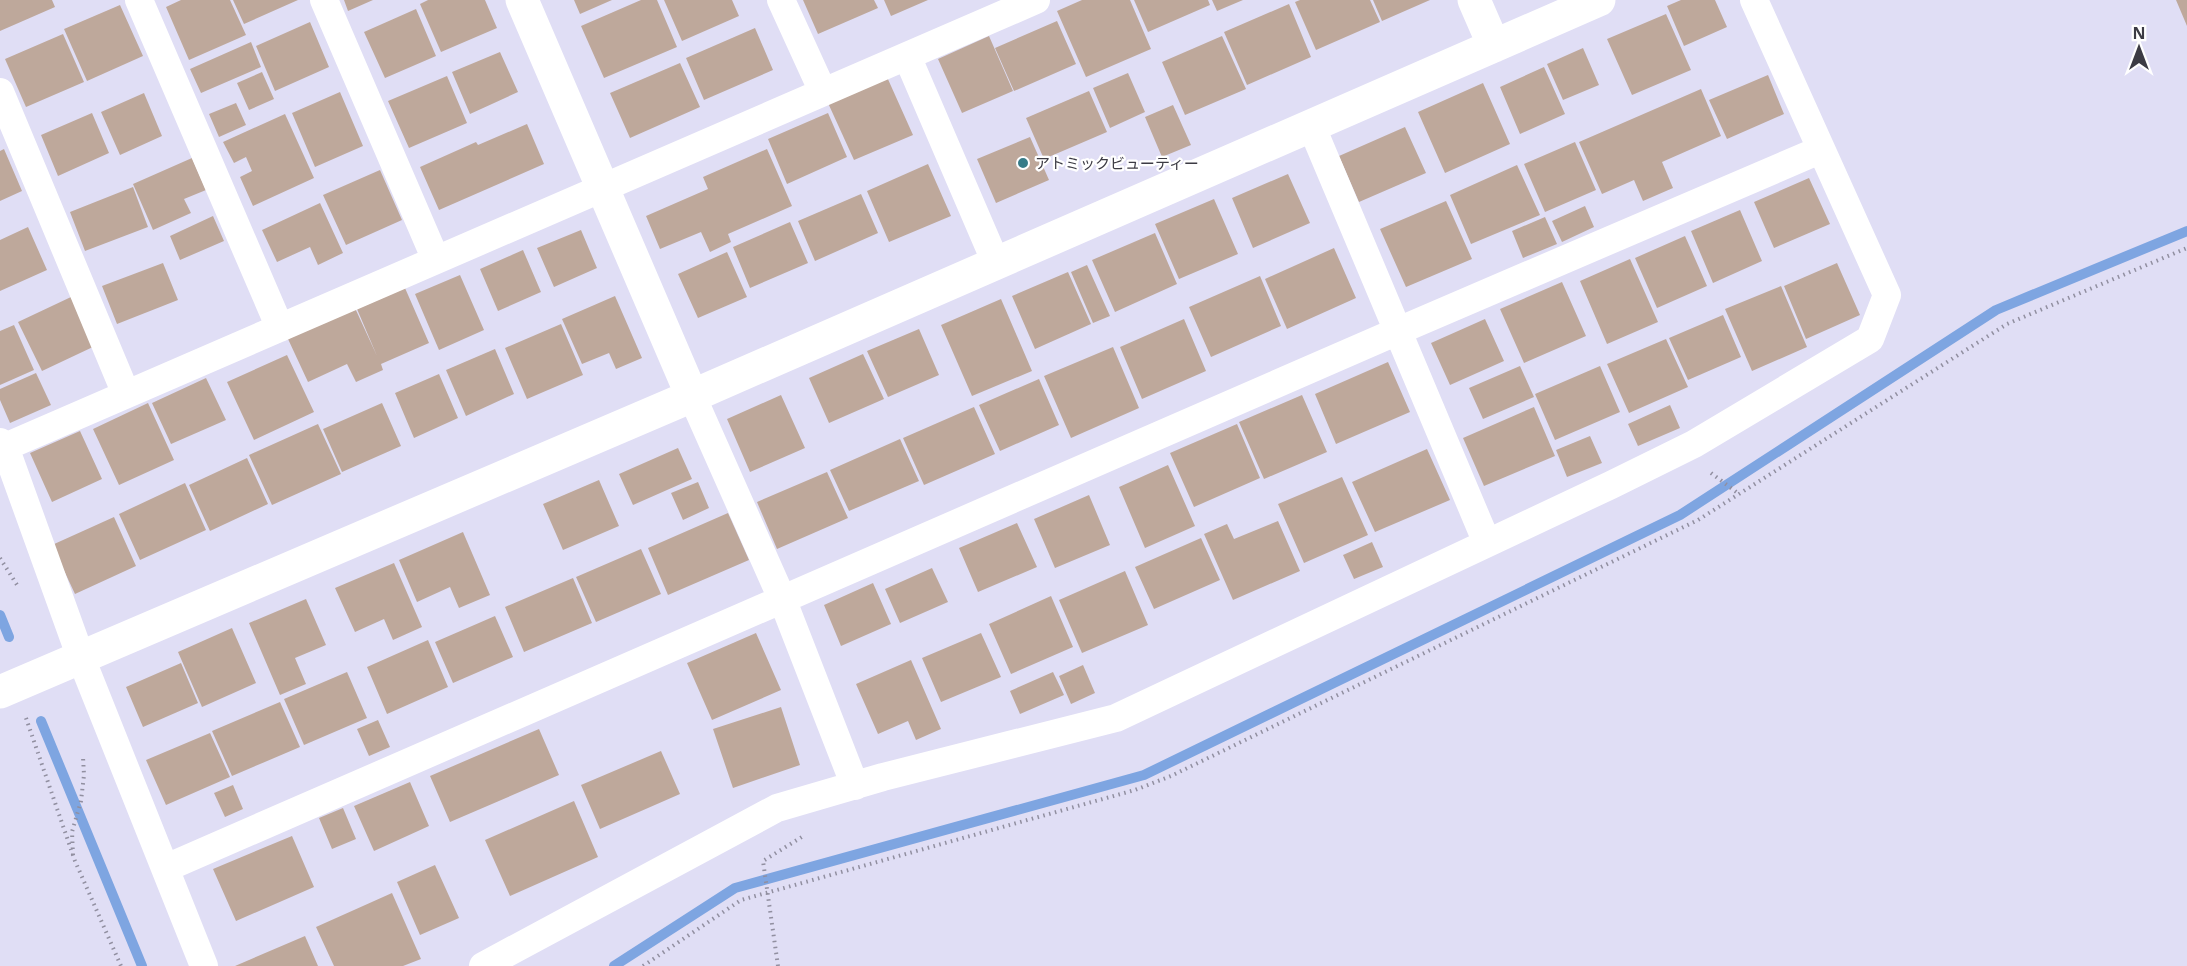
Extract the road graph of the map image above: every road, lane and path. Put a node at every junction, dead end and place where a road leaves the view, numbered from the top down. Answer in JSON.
{"nodes":[{"id":1,"x":139,"y":0,"type":"edge"},
{"id":2,"x":324,"y":0,"type":"edge"},
{"id":3,"x":522,"y":0,"type":"edge"},
{"id":4,"x":781,"y":0,"type":"edge"},
{"id":5,"x":1036,"y":0,"type":"edge"},
{"id":6,"x":1474,"y":0,"type":"edge"},
{"id":7,"x":1599,"y":0,"type":"edge"},
{"id":8,"x":1754,"y":0,"type":"edge"},
{"id":9,"x":1494,"y":46,"type":"junction"},
{"id":10,"x":907,"y":56,"type":"junction"},
{"id":11,"x":0,"y":92,"type":"edge"},
{"id":12,"x":823,"y":92,"type":"junction"},
{"id":13,"x":1311,"y":125,"type":"junction"},
{"id":14,"x":1820,"y":150,"type":"junction"},
{"id":15,"x":603,"y":188,"type":"junction"},
{"id":16,"x":2187,"y":248,"type":"edge"},
{"id":17,"x":436,"y":260,"type":"junction"},
{"id":18,"x":996,"y":263,"type":"junction"},
{"id":19,"x":280,"y":328,"type":"junction"},
{"id":20,"x":1398,"y":331,"type":"junction"},
{"id":21,"x":126,"y":394,"type":"junction"},
{"id":22,"x":692,"y":396,"type":"junction"},
{"id":23,"x":2,"y":445,"type":"edge"},
{"id":24,"x":1718,"y":478,"type":"dead end"},
{"id":25,"x":1739,"y":494,"type":"junction"},
{"id":26,"x":1487,"y":543,"type":"junction"},
{"id":27,"x":783,"y":600,"type":"junction"},
{"id":28,"x":81,"y":658,"type":"junction"},
{"id":29,"x":0,"y":692,"type":"edge"},
{"id":30,"x":26,"y":718,"type":"dead end"},
{"id":31,"x":855,"y":786,"type":"junction"},
{"id":32,"x":81,"y":801,"type":"dead end"},
{"id":33,"x":73,"y":855,"type":"junction"},
{"id":34,"x":166,"y":868,"type":"junction"},
{"id":35,"x":764,"y":868,"type":"dead end"},
{"id":36,"x":768,"y":892,"type":"junction"},
{"id":37,"x":122,"y":966,"type":"edge"},
{"id":38,"x":204,"y":966,"type":"edge"},
{"id":39,"x":483,"y":966,"type":"edge"},
{"id":40,"x":643,"y":966,"type":"edge"},
{"id":41,"x":778,"y":966,"type":"edge"}],
"edges":[{"from":1,"to":19,"type":"street"},
{"from":2,"to":17,"type":"street"},
{"from":3,"to":15,"type":"street"},
{"from":4,"to":12,"type":"street"},
{"from":5,"to":10,"type":"street"},
{"from":6,"to":9,"type":"street"},
{"from":7,"to":9,"type":"street"},
{"from":8,"to":14,"type":"street"},
{"from":9,"to":13,"type":"street"},
{"from":10,"to":12,"type":"street"},
{"from":10,"to":18,"type":"street"},
{"from":11,"to":21,"type":"street"},
{"from":12,"to":15,"type":"street"},
{"from":13,"to":18,"type":"street"},
{"from":13,"to":20,"type":"street"},
{"from":14,"to":20,"type":"street"},
{"from":14,"to":26,"type":"street"},
{"from":15,"to":17,"type":"street"},
{"from":15,"to":22,"type":"street"},
{"from":16,"to":25,"type":"path"},
{"from":17,"to":19,"type":"street"},
{"from":18,"to":22,"type":"street"},
{"from":19,"to":21,"type":"street"},
{"from":20,"to":26,"type":"street"},
{"from":20,"to":27,"type":"street"},
{"from":21,"to":23,"type":"street"},
{"from":22,"to":27,"type":"street"},
{"from":22,"to":28,"type":"street"},
{"from":23,"to":28,"type":"street"},
{"from":24,"to":25,"type":"path"},
{"from":25,"to":36,"type":"path"},
{"from":26,"to":31,"type":"street"},
{"from":27,"to":31,"type":"street"},
{"from":27,"to":34,"type":"street"},
{"from":28,"to":29,"type":"street"},
{"from":28,"to":34,"type":"street"},
{"from":30,"to":33,"type":"path"},
{"from":31,"to":39,"type":"street"},
{"from":32,"to":33,"type":"path"},
{"from":33,"to":37,"type":"path"},
{"from":34,"to":38,"type":"street"},
{"from":35,"to":36,"type":"path"},
{"from":36,"to":40,"type":"path"},
{"from":36,"to":41,"type":"path"}]}
